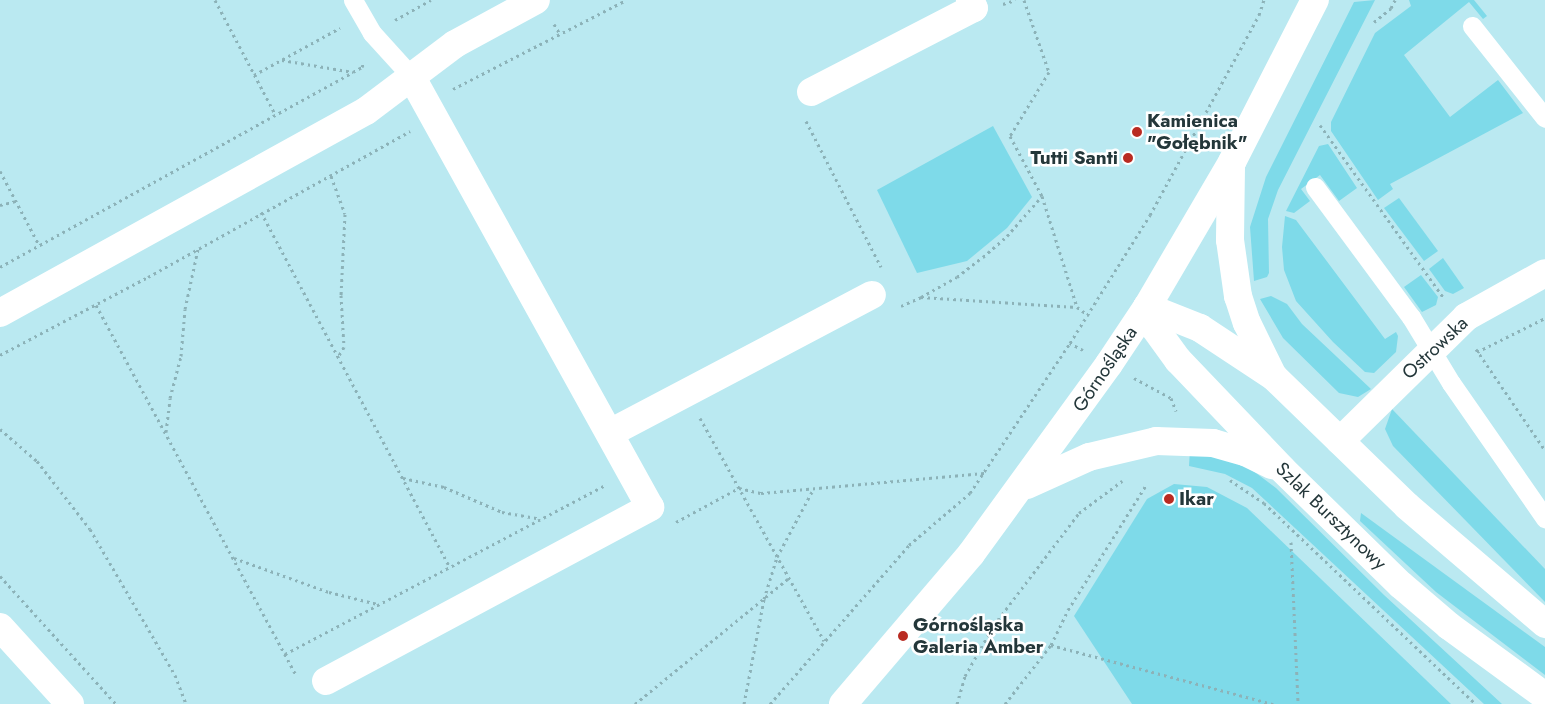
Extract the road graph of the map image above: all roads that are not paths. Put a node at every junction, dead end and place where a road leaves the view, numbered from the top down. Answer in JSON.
{"nodes":[{"id":1,"x":536,"y":0,"type":"edge"},
{"id":2,"x":970,"y":0,"type":"edge"},
{"id":3,"x":1315,"y":0,"type":"edge"},
{"id":4,"x":358,"y":8,"type":"edge"},
{"id":5,"x":1472,"y":26,"type":"dead end"},
{"id":6,"x":411,"y":76,"type":"junction"},
{"id":7,"x":808,"y":105,"type":"road end"},
{"id":8,"x":1545,"y":118,"type":"edge"},
{"id":9,"x":1232,"y":162,"type":"junction"},
{"id":10,"x":1315,"y":187,"type":"dead end"},
{"id":11,"x":1545,"y":273,"type":"edge"},
{"id":12,"x":884,"y":289,"type":"road end"},
{"id":13,"x":1146,"y":307,"type":"junction"},
{"id":14,"x":0,"y":313,"type":"edge"},
{"id":15,"x":1431,"y":350,"type":"junction"},
{"id":16,"x":1274,"y":377,"type":"junction"},
{"id":17,"x":610,"y":433,"type":"junction"},
{"id":18,"x":1340,"y":442,"type":"junction"},
{"id":19,"x":1282,"y":470,"type":"junction"},
{"id":20,"x":1021,"y":488,"type":"junction"},
{"id":21,"x":1545,"y":518,"type":"edge"},
{"id":22,"x":1545,"y":624,"type":"edge"},
{"id":23,"x":0,"y":627,"type":"edge"},
{"id":24,"x":326,"y":681,"type":"dead end"},
{"id":25,"x":1545,"y":696,"type":"edge"},
{"id":26,"x":70,"y":704,"type":"edge"},
{"id":27,"x":843,"y":704,"type":"edge"}],
"edges":[{"from":1,"to":6,"type":"street"},
{"from":2,"to":7,"type":"street"},
{"from":3,"to":9,"type":"street","name":"Górnośląska"},
{"from":4,"to":6,"type":"lane"},
{"from":5,"to":8,"type":"lane"},
{"from":6,"to":14,"type":"street"},
{"from":6,"to":17,"type":"street"},
{"from":9,"to":13,"type":"street","name":"Górnośląska"},
{"from":9,"to":16,"type":"street"},
{"from":10,"to":15,"type":"lane"},
{"from":11,"to":15,"type":"street","name":"Ostrowska"},
{"from":12,"to":17,"type":"street"},
{"from":13,"to":16,"type":"street"},
{"from":13,"to":19,"type":"street","name":"Szlak Bursztynowy"},
{"from":13,"to":20,"type":"street","name":"Górnośląska"},
{"from":15,"to":18,"type":"street","name":"Ostrowska"},
{"from":15,"to":21,"type":"lane"},
{"from":16,"to":18,"type":"street"},
{"from":17,"to":24,"type":"street"},
{"from":18,"to":22,"type":"street"},
{"from":19,"to":20,"type":"street"},
{"from":19,"to":25,"type":"street","name":"Szlak Bursztynowy"},
{"from":20,"to":27,"type":"street","name":"Górnośląska"},
{"from":23,"to":26,"type":"street"}]}
